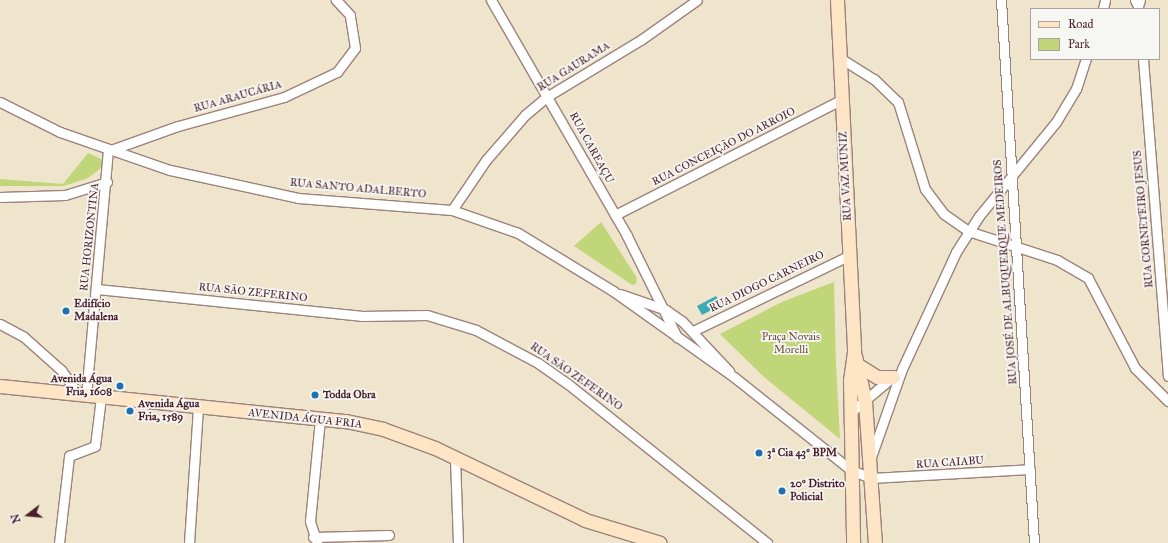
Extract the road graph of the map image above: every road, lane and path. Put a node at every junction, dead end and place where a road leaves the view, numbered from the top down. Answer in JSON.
{"nodes":[{"id":1,"x":336,"y":0,"type":"edge"},
{"id":2,"x":491,"y":0,"type":"edge"},
{"id":3,"x":837,"y":0,"type":"edge"},
{"id":4,"x":1001,"y":0,"type":"edge"},
{"id":5,"x":697,"y":1,"type":"edge"},
{"id":6,"x":840,"y":58,"type":"junction"},
{"id":7,"x":1086,"y":60,"type":"edge"},
{"id":8,"x":1143,"y":60,"type":"edge"},
{"id":9,"x":548,"y":96,"type":"junction"},
{"id":10,"x":843,"y":99,"type":"junction"},
{"id":11,"x":0,"y":102,"type":"edge"},
{"id":12,"x":108,"y":151,"type":"junction"},
{"id":13,"x":1012,"y":175,"type":"junction"},
{"id":14,"x":108,"y":182,"type":"junction"},
{"id":15,"x":0,"y":197,"type":"edge"},
{"id":16,"x":452,"y":210,"type":"junction"},
{"id":17,"x":615,"y":215,"type":"junction"},
{"id":18,"x":968,"y":231,"type":"junction"},
{"id":19,"x":1168,"y":244,"type":"edge"},
{"id":20,"x":1158,"y":245,"type":"junction"},
{"id":21,"x":1016,"y":248,"type":"junction"},
{"id":22,"x":850,"y":255,"type":"junction"},
{"id":23,"x":97,"y":290,"type":"junction"},
{"id":24,"x":613,"y":291,"type":"junction"},
{"id":25,"x":666,"y":310,"type":"junction"},
{"id":26,"x":0,"y":324,"type":"edge"},
{"id":27,"x":695,"y":330,"type":"junction"},
{"id":28,"x":678,"y":339,"type":"junction"},
{"id":29,"x":854,"y":352,"type":"junction"},
{"id":30,"x":858,"y":365,"type":"junction"},
{"id":31,"x":897,"y":373,"type":"junction"},
{"id":32,"x":1168,"y":376,"type":"edge"},
{"id":33,"x":734,"y":377,"type":"junction"},
{"id":34,"x":0,"y":386,"type":"edge"},
{"id":35,"x":83,"y":395,"type":"junction"},
{"id":36,"x":101,"y":397,"type":"junction"},
{"id":37,"x":865,"y":401,"type":"junction"},
{"id":38,"x":1168,"y":401,"type":"edge"},
{"id":39,"x":198,"y":408,"type":"junction"},
{"id":40,"x":851,"y":412,"type":"junction"},
{"id":41,"x":320,"y":419,"type":"junction"},
{"id":42,"x":455,"y":458,"type":"junction"},
{"id":43,"x":870,"y":460,"type":"junction"},
{"id":44,"x":1030,"y":469,"type":"junction"},
{"id":45,"x":851,"y":470,"type":"junction"},
{"id":46,"x":871,"y":478,"type":"junction"},
{"id":47,"x":389,"y":535,"type":"dead end"},
{"id":48,"x":315,"y":540,"type":"edge"},
{"id":49,"x":638,"y":541,"type":"edge"},
{"id":50,"x":59,"y":543,"type":"edge"},
{"id":51,"x":189,"y":543,"type":"edge"},
{"id":52,"x":458,"y":543,"type":"edge"},
{"id":53,"x":660,"y":543,"type":"edge"},
{"id":54,"x":766,"y":543,"type":"edge"},
{"id":55,"x":853,"y":543,"type":"edge"},
{"id":56,"x":875,"y":543,"type":"edge"},
{"id":57,"x":1034,"y":543,"type":"edge"}],
"edges":[{"from":1,"to":12,"type":"street","name":"RUA ARAUCÁRIA"},
{"from":2,"to":9,"type":"street","name":"RUA CAREAÇU"},
{"from":3,"to":6,"type":"street","name":"RUA VAZ MUNIZ"},
{"from":4,"to":13,"type":"street","name":"RUA JOSÉ DE ALBUQUERQUE MEDEIROS"},
{"from":5,"to":9,"type":"street","name":"RUA GAURAMA"},
{"from":6,"to":10,"type":"street","name":"RUA VAZ MUNIZ"},
{"from":6,"to":18,"type":"street"},
{"from":7,"to":13,"type":"street"},
{"from":8,"to":20,"type":"street","name":"RUA CORNETEIRO JESUS"},
{"from":9,"to":16,"type":"street","name":"RUA GAURAMA"},
{"from":9,"to":17,"type":"street","name":"RUA CAREAÇU"},
{"from":10,"to":17,"type":"street","name":"RUA CONCEIÇÃO DO ARROIO"},
{"from":10,"to":22,"type":"street","name":"RUA VAZ MUNIZ"},
{"from":11,"to":12,"type":"street","name":"RUA SANTO ADALBERTO"},
{"from":12,"to":14,"type":"street","name":"RUA HORIZONTINA"},
{"from":12,"to":16,"type":"street","name":"RUA SANTO ADALBERTO"},
{"from":13,"to":18,"type":"street"},
{"from":13,"to":21,"type":"street","name":"RUA JOSÉ DE ALBUQUERQUE MEDEIROS"},
{"from":14,"to":15,"type":"street"},
{"from":14,"to":23,"type":"street","name":"RUA HORIZONTINA"},
{"from":16,"to":24,"type":"street","name":"RUA SANTO ADALBERTO"},
{"from":17,"to":25,"type":"street","name":"RUA CAREAÇU"},
{"from":18,"to":21,"type":"street"},
{"from":18,"to":31,"type":"street"},
{"from":19,"to":20,"type":"street"},
{"from":20,"to":32,"type":"street","name":"RUA CORNETEIRO JESUS"},
{"from":21,"to":38,"type":"street"},
{"from":21,"to":44,"type":"street","name":"RUA JOSÉ DE ALBUQUERQUE MEDEIROS"},
{"from":22,"to":27,"type":"street","name":"RUA DIOGO CARNEIRO"},
{"from":22,"to":29,"type":"street","name":"RUA VAZ MUNIZ"},
{"from":23,"to":35,"type":"street","name":"RUA HORIZONTINA"},
{"from":23,"to":54,"type":"street","name":"RUA SÃO ZEFERINO"},
{"from":24,"to":25,"type":"street","name":"RUA SANTO ADALBERTO"},
{"from":24,"to":28,"type":"street","name":"RUA SANTO ADALBERTO"},
{"from":25,"to":27,"type":"street"},
{"from":25,"to":28,"type":"street"},
{"from":26,"to":35,"type":"street"},
{"from":27,"to":33,"type":"street"},
{"from":28,"to":33,"type":"street"},
{"from":29,"to":30,"type":"street","name":"RUA VAZ MUNIZ"},
{"from":29,"to":40,"type":"street","name":"RUA VAZ MUNIZ"},
{"from":30,"to":31,"type":"street"},
{"from":30,"to":37,"type":"street","name":"RUA VAZ MUNIZ"},
{"from":31,"to":37,"type":"street"},
{"from":31,"to":43,"type":"street"},
{"from":33,"to":45,"type":"street"},
{"from":34,"to":35,"type":"street","name":"AVENIDA ÁGUA FRIA"},
{"from":35,"to":36,"type":"street","name":"AVENIDA ÁGUA FRIA"},
{"from":36,"to":39,"type":"street","name":"AVENIDA ÁGUA FRIA"},
{"from":36,"to":50,"type":"street"},
{"from":37,"to":40,"type":"street"},
{"from":37,"to":43,"type":"street","name":"RUA VAZ MUNIZ"},
{"from":39,"to":41,"type":"street","name":"AVENIDA ÁGUA FRIA"},
{"from":39,"to":51,"type":"street"},
{"from":40,"to":45,"type":"street","name":"RUA VAZ MUNIZ"},
{"from":41,"to":42,"type":"street","name":"AVENIDA ÁGUA FRIA"},
{"from":41,"to":48,"type":"street"},
{"from":42,"to":49,"type":"street","name":"AVENIDA ÁGUA FRIA"},
{"from":42,"to":52,"type":"street"},
{"from":43,"to":46,"type":"street","name":"RUA VAZ MUNIZ"},
{"from":44,"to":46,"type":"street","name":"RUA CAIABU"},
{"from":44,"to":57,"type":"street","name":"RUA JOSÉ DE ALBUQUERQUE MEDEIROS"},
{"from":45,"to":46,"type":"street"},
{"from":45,"to":55,"type":"street","name":"RUA VAZ MUNIZ"},
{"from":46,"to":56,"type":"street","name":"RUA VAZ MUNIZ"},
{"from":47,"to":48,"type":"street"},
{"from":49,"to":53,"type":"street","name":"AVENIDA ÁGUA FRIA"}]}
